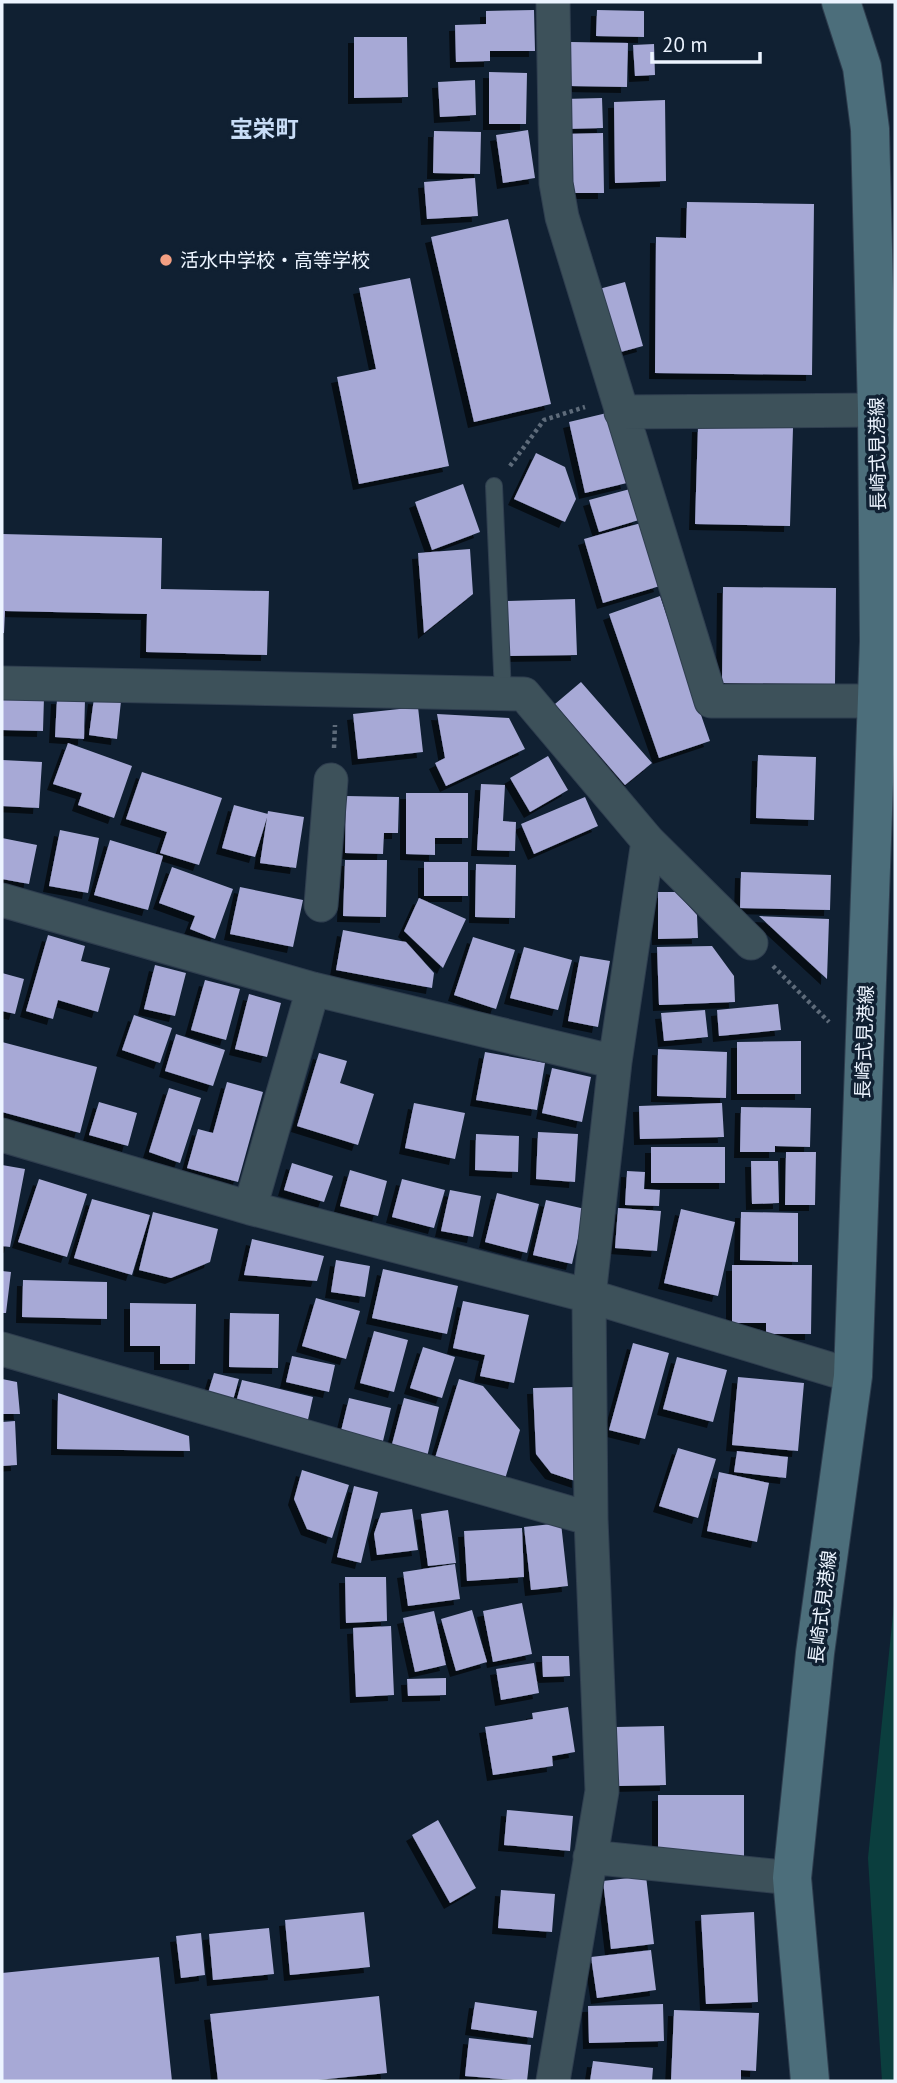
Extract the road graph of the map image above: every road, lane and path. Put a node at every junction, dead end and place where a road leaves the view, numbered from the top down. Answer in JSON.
{"nodes":[{"id":1,"x":553,"y":2,"type":"edge"},
{"id":2,"x":841,"y":2,"type":"edge"},
{"id":3,"x":619,"y":405,"type":"junction"},
{"id":4,"x":877,"y":410,"type":"junction"},
{"id":5,"x":494,"y":486,"type":"joint"},
{"id":6,"x":887,"y":640,"type":"edge"},
{"id":7,"x":2,"y":683,"type":"edge"},
{"id":8,"x":338,"y":690,"type":"junction"},
{"id":9,"x":503,"y":694,"type":"junction"},
{"id":10,"x":877,"y":701,"type":"junction"},
{"id":11,"x":331,"y":780,"type":"joint"},
{"id":12,"x":648,"y":841,"type":"junction"},
{"id":13,"x":2,"y":900,"type":"edge"},
{"id":14,"x":321,"y":905,"type":"dead end"},
{"id":15,"x":751,"y":943,"type":"joint"},
{"id":16,"x":313,"y":989,"type":"junction"},
{"id":17,"x":864,"y":1057,"type":"junction"},
{"id":18,"x":615,"y":1062,"type":"junction"},
{"id":19,"x":2,"y":1135,"type":"edge"},
{"id":20,"x":250,"y":1208,"type":"junction"},
{"id":21,"x":589,"y":1296,"type":"junction"},
{"id":22,"x":2,"y":1349,"type":"edge"},
{"id":23,"x":853,"y":1376,"type":"junction"},
{"id":24,"x":591,"y":1519,"type":"junction"},
{"id":25,"x":590,"y":1857,"type":"junction"},
{"id":26,"x":792,"y":1878,"type":"junction"},
{"id":27,"x":553,"y":2081,"type":"edge"},
{"id":28,"x":810,"y":2081,"type":"edge"}],
"edges":[{"from":1,"to":3,"type":"street"},
{"from":2,"to":4,"type":"main road","name":"長崎式見港線"},
{"from":3,"to":4,"type":"street"},
{"from":3,"to":5,"type":"path"},
{"from":3,"to":10,"type":"street"},
{"from":4,"to":6,"type":"main road","name":"長崎式見港線"},
{"from":5,"to":9,"type":"lane"},
{"from":6,"to":10,"type":"main road","name":"長崎式見港線"},
{"from":7,"to":8,"type":"street"},
{"from":8,"to":9,"type":"street"},
{"from":8,"to":11,"type":"path"},
{"from":9,"to":12,"type":"street"},
{"from":10,"to":17,"type":"main road","name":"長崎式見港線"},
{"from":11,"to":14,"type":"street"},
{"from":12,"to":15,"type":"street"},
{"from":12,"to":18,"type":"street"},
{"from":13,"to":16,"type":"street"},
{"from":15,"to":17,"type":"path"},
{"from":16,"to":18,"type":"street"},
{"from":16,"to":20,"type":"street"},
{"from":17,"to":23,"type":"main road","name":"長崎式見港線"},
{"from":18,"to":21,"type":"street"},
{"from":19,"to":20,"type":"street"},
{"from":20,"to":21,"type":"street"},
{"from":21,"to":23,"type":"street"},
{"from":21,"to":24,"type":"street"},
{"from":22,"to":24,"type":"street"},
{"from":23,"to":26,"type":"main road","name":"長崎式見港線"},
{"from":24,"to":25,"type":"street"},
{"from":25,"to":26,"type":"street"},
{"from":25,"to":27,"type":"street"},
{"from":26,"to":28,"type":"main road","name":"長崎式見港線"}]}
